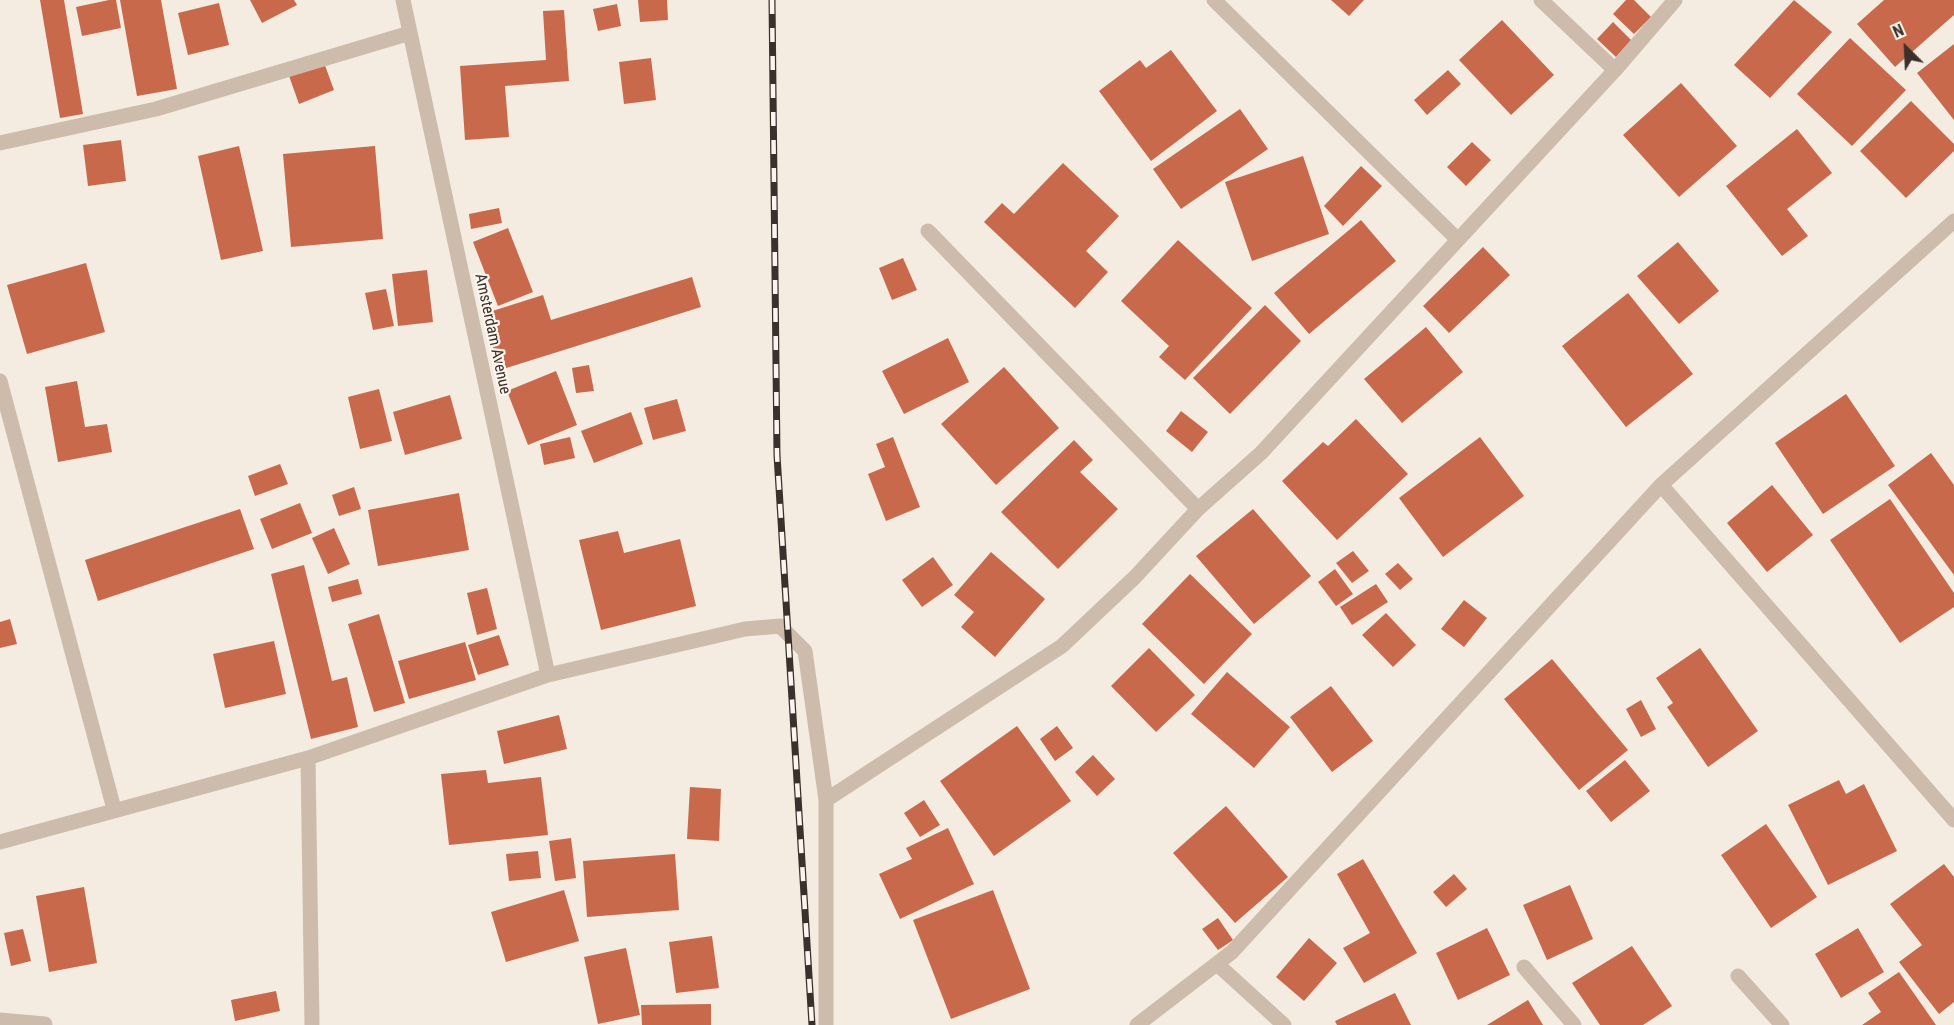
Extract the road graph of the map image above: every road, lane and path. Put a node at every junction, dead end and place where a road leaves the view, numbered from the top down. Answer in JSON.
{"nodes":[{"id":1,"x":403,"y":0,"type":"edge"},
{"id":2,"x":1214,"y":0,"type":"edge"},
{"id":3,"x":1541,"y":0,"type":"edge"},
{"id":4,"x":1675,"y":0,"type":"edge"},
{"id":5,"x":410,"y":33,"type":"junction"},
{"id":6,"x":1616,"y":70,"type":"junction"},
{"id":7,"x":0,"y":143,"type":"edge"},
{"id":8,"x":1954,"y":221,"type":"edge"},
{"id":9,"x":928,"y":231,"type":"dead end"},
{"id":10,"x":1457,"y":239,"type":"junction"},
{"id":11,"x":0,"y":381,"type":"edge"},
{"id":12,"x":1661,"y":485,"type":"junction"},
{"id":13,"x":1198,"y":509,"type":"junction"},
{"id":14,"x":548,"y":675,"type":"junction"},
{"id":15,"x":308,"y":758,"type":"junction"},
{"id":16,"x":825,"y":800,"type":"junction"},
{"id":17,"x":114,"y":809,"type":"junction"},
{"id":18,"x":1954,"y":820,"type":"edge"},
{"id":19,"x":0,"y":842,"type":"edge"},
{"id":20,"x":1217,"y":963,"type":"junction"},
{"id":21,"x":1524,"y":967,"type":"dead end"},
{"id":22,"x":1738,"y":976,"type":"dead end"},
{"id":23,"x":0,"y":1020,"type":"edge"},
{"id":24,"x":45,"y":1024,"type":"edge"},
{"id":25,"x":312,"y":1025,"type":"edge"},
{"id":26,"x":826,"y":1025,"type":"edge"},
{"id":27,"x":1137,"y":1025,"type":"edge"},
{"id":28,"x":1284,"y":1025,"type":"edge"},
{"id":29,"x":1574,"y":1025,"type":"edge"},
{"id":30,"x":1782,"y":1025,"type":"edge"}],
"edges":[{"from":1,"to":5,"type":"street","name":"Amsterdam Avenue"},
{"from":2,"to":10,"type":"street"},
{"from":3,"to":6,"type":"street"},
{"from":4,"to":6,"type":"street"},
{"from":5,"to":7,"type":"street"},
{"from":5,"to":14,"type":"street","name":"Amsterdam Avenue"},
{"from":6,"to":10,"type":"street"},
{"from":8,"to":12,"type":"street"},
{"from":9,"to":13,"type":"street"},
{"from":10,"to":13,"type":"street"},
{"from":11,"to":17,"type":"street"},
{"from":12,"to":18,"type":"street"},
{"from":12,"to":20,"type":"street"},
{"from":13,"to":16,"type":"street"},
{"from":14,"to":15,"type":"street"},
{"from":14,"to":16,"type":"street"},
{"from":15,"to":17,"type":"street"},
{"from":15,"to":25,"type":"street"},
{"from":16,"to":26,"type":"street"},
{"from":17,"to":19,"type":"street"},
{"from":20,"to":27,"type":"street"},
{"from":20,"to":28,"type":"street"},
{"from":21,"to":29,"type":"street"},
{"from":22,"to":30,"type":"street"},
{"from":23,"to":24,"type":"street"}]}
